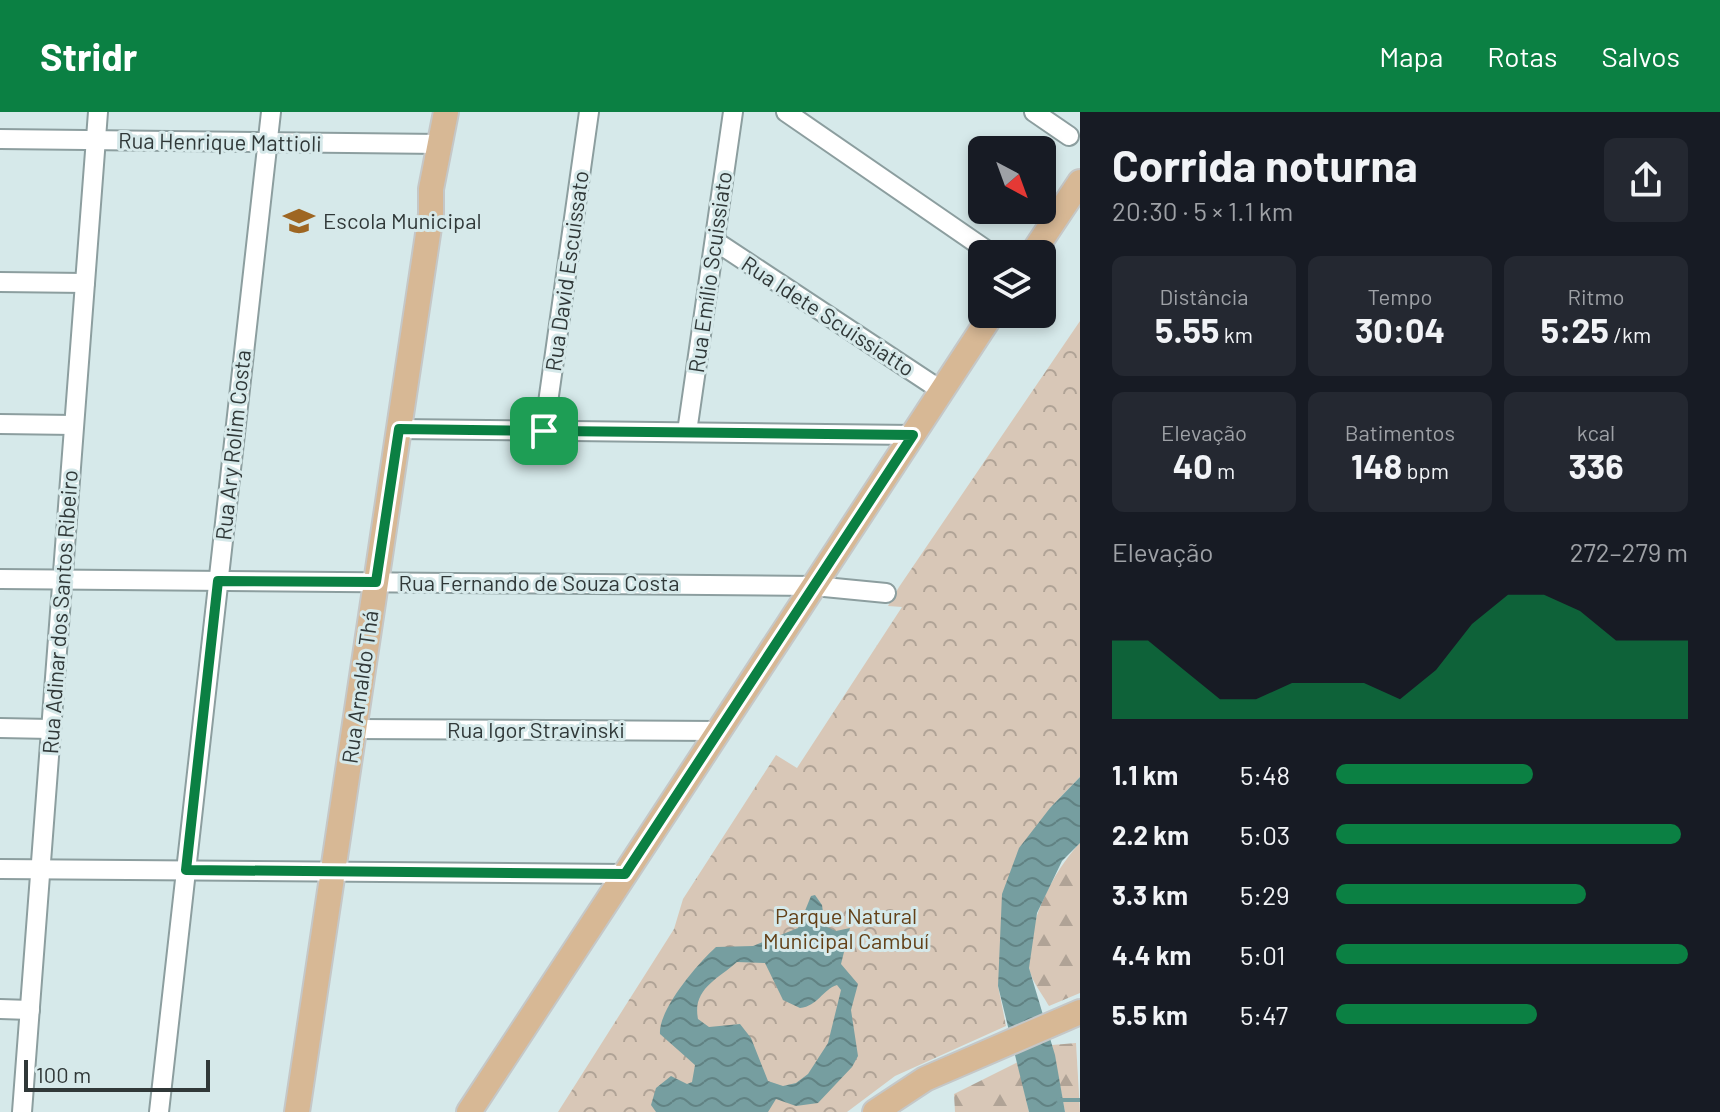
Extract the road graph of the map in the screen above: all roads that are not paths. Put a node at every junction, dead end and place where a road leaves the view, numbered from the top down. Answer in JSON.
{"nodes":[{"id":1,"x":98,"y":112,"type":"edge"},
{"id":2,"x":271,"y":112,"type":"edge"},
{"id":3,"x":446,"y":112,"type":"edge"},
{"id":4,"x":589,"y":112,"type":"edge"},
{"id":5,"x":733,"y":112,"type":"edge"},
{"id":6,"x":786,"y":112,"type":"edge"},
{"id":7,"x":1034,"y":112,"type":"edge"},
{"id":8,"x":1069,"y":136,"type":"dead end"},
{"id":9,"x":0,"y":139,"type":"edge"},
{"id":10,"x":96,"y":141,"type":"junction"},
{"id":11,"x":267,"y":142,"type":"junction"},
{"id":12,"x":441,"y":144,"type":"junction"},
{"id":13,"x":1080,"y":182,"type":"edge"},
{"id":14,"x":972,"y":240,"type":"edge"},
{"id":15,"x":1041,"y":240,"type":"edge"},
{"id":16,"x":715,"y":241,"type":"junction"},
{"id":17,"x":0,"y":282,"type":"edge"},
{"id":18,"x":85,"y":283,"type":"junction"},
{"id":19,"x":983,"y":328,"type":"edge"},
{"id":20,"x":942,"y":391,"type":"junction"},
{"id":21,"x":0,"y":424,"type":"edge"},
{"id":22,"x":74,"y":425,"type":"junction"},
{"id":23,"x":399,"y":429,"type":"junction"},
{"id":24,"x":544,"y":431,"type":"junction"},
{"id":25,"x":687,"y":432,"type":"junction"},
{"id":26,"x":913,"y":435,"type":"junction"},
{"id":27,"x":0,"y":579,"type":"edge"},
{"id":28,"x":62,"y":580,"type":"junction"},
{"id":29,"x":218,"y":581,"type":"junction"},
{"id":30,"x":376,"y":582,"type":"junction"},
{"id":31,"x":814,"y":586,"type":"junction"},
{"id":32,"x":886,"y":593,"type":"dead end"},
{"id":33,"x":0,"y":728,"type":"edge"},
{"id":34,"x":51,"y":729,"type":"junction"},
{"id":35,"x":354,"y":729,"type":"junction"},
{"id":36,"x":718,"y":731,"type":"junction"},
{"id":37,"x":0,"y":869,"type":"edge"},
{"id":38,"x":41,"y":869,"type":"junction"},
{"id":39,"x":186,"y":870,"type":"junction"},
{"id":40,"x":333,"y":871,"type":"junction"},
{"id":41,"x":625,"y":874,"type":"junction"},
{"id":42,"x":0,"y":1009,"type":"edge"},
{"id":43,"x":30,"y":1010,"type":"junction"},
{"id":44,"x":1077,"y":1013,"type":"edge"},
{"id":45,"x":471,"y":1111,"type":"edge"},
{"id":46,"x":22,"y":1112,"type":"edge"},
{"id":47,"x":159,"y":1112,"type":"edge"},
{"id":48,"x":297,"y":1112,"type":"edge"},
{"id":49,"x":875,"y":1112,"type":"edge"}],
"edges":[{"from":1,"to":10,"type":"street","name":"Rua Adinar dos Santos Ribeiro"},
{"from":2,"to":11,"type":"street","name":"Rua Ary Rolim Costa"},
{"from":3,"to":12,"type":"main road","name":"Rua Arnaldo Thá"},
{"from":4,"to":24,"type":"street","name":"Rua David Escuissato"},
{"from":5,"to":16,"type":"street","name":"Rua Emílio Scuissiato"},
{"from":6,"to":14,"type":"street"},
{"from":7,"to":8,"type":"street"},
{"from":9,"to":10,"type":"street","name":"Rua Henrique Mattioli"},
{"from":10,"to":11,"type":"street","name":"Rua Henrique Mattioli"},
{"from":10,"to":18,"type":"street","name":"Rua Adinar dos Santos Ribeiro"},
{"from":11,"to":12,"type":"street","name":"Rua Henrique Mattioli"},
{"from":11,"to":29,"type":"street","name":"Rua Ary Rolim Costa"},
{"from":12,"to":23,"type":"main road","name":"Rua Arnaldo Thá"},
{"from":13,"to":15,"type":"main road"},
{"from":16,"to":20,"type":"street","name":"Rua Idete Scuissiatto"},
{"from":16,"to":25,"type":"street","name":"Rua Emílio Scuissiato"},
{"from":17,"to":18,"type":"street"},
{"from":18,"to":22,"type":"street","name":"Rua Adinar dos Santos Ribeiro"},
{"from":19,"to":20,"type":"main road"},
{"from":20,"to":26,"type":"main road"},
{"from":21,"to":22,"type":"street"},
{"from":22,"to":28,"type":"street","name":"Rua Adinar dos Santos Ribeiro"},
{"from":23,"to":24,"type":"street"},
{"from":23,"to":30,"type":"main road","name":"Rua Arnaldo Thá"},
{"from":24,"to":25,"type":"street"},
{"from":25,"to":26,"type":"street"},
{"from":26,"to":31,"type":"main road"},
{"from":27,"to":28,"type":"street","name":"Rua Fernando de Souza Costa"},
{"from":28,"to":29,"type":"street","name":"Rua Fernando de Souza Costa"},
{"from":28,"to":34,"type":"street","name":"Rua Adinar dos Santos Ribeiro"},
{"from":29,"to":30,"type":"street","name":"Rua Fernando de Souza Costa"},
{"from":29,"to":39,"type":"street","name":"Rua Ary Rolim Costa"},
{"from":30,"to":31,"type":"street","name":"Rua Fernando de Souza Costa"},
{"from":30,"to":35,"type":"main road","name":"Rua Arnaldo Thá"},
{"from":31,"to":32,"type":"street","name":"Rua Fernando de Souza Costa"},
{"from":31,"to":36,"type":"main road"},
{"from":33,"to":34,"type":"street"},
{"from":34,"to":38,"type":"street","name":"Rua Adinar dos Santos Ribeiro"},
{"from":35,"to":36,"type":"street","name":"Rua Igor Stravinski"},
{"from":35,"to":40,"type":"main road","name":"Rua Arnaldo Thá"},
{"from":36,"to":41,"type":"main road"},
{"from":37,"to":38,"type":"street"},
{"from":38,"to":39,"type":"street"},
{"from":38,"to":43,"type":"street","name":"Rua Adinar dos Santos Ribeiro"},
{"from":39,"to":40,"type":"street"},
{"from":39,"to":47,"type":"street","name":"Rua Ary Rolim Costa"},
{"from":40,"to":41,"type":"street"},
{"from":40,"to":48,"type":"main road","name":"Rua Arnaldo Thá"},
{"from":41,"to":45,"type":"main road"},
{"from":42,"to":43,"type":"street"},
{"from":43,"to":46,"type":"street","name":"Rua Adinar dos Santos Ribeiro"},
{"from":44,"to":49,"type":"main road"}]}
